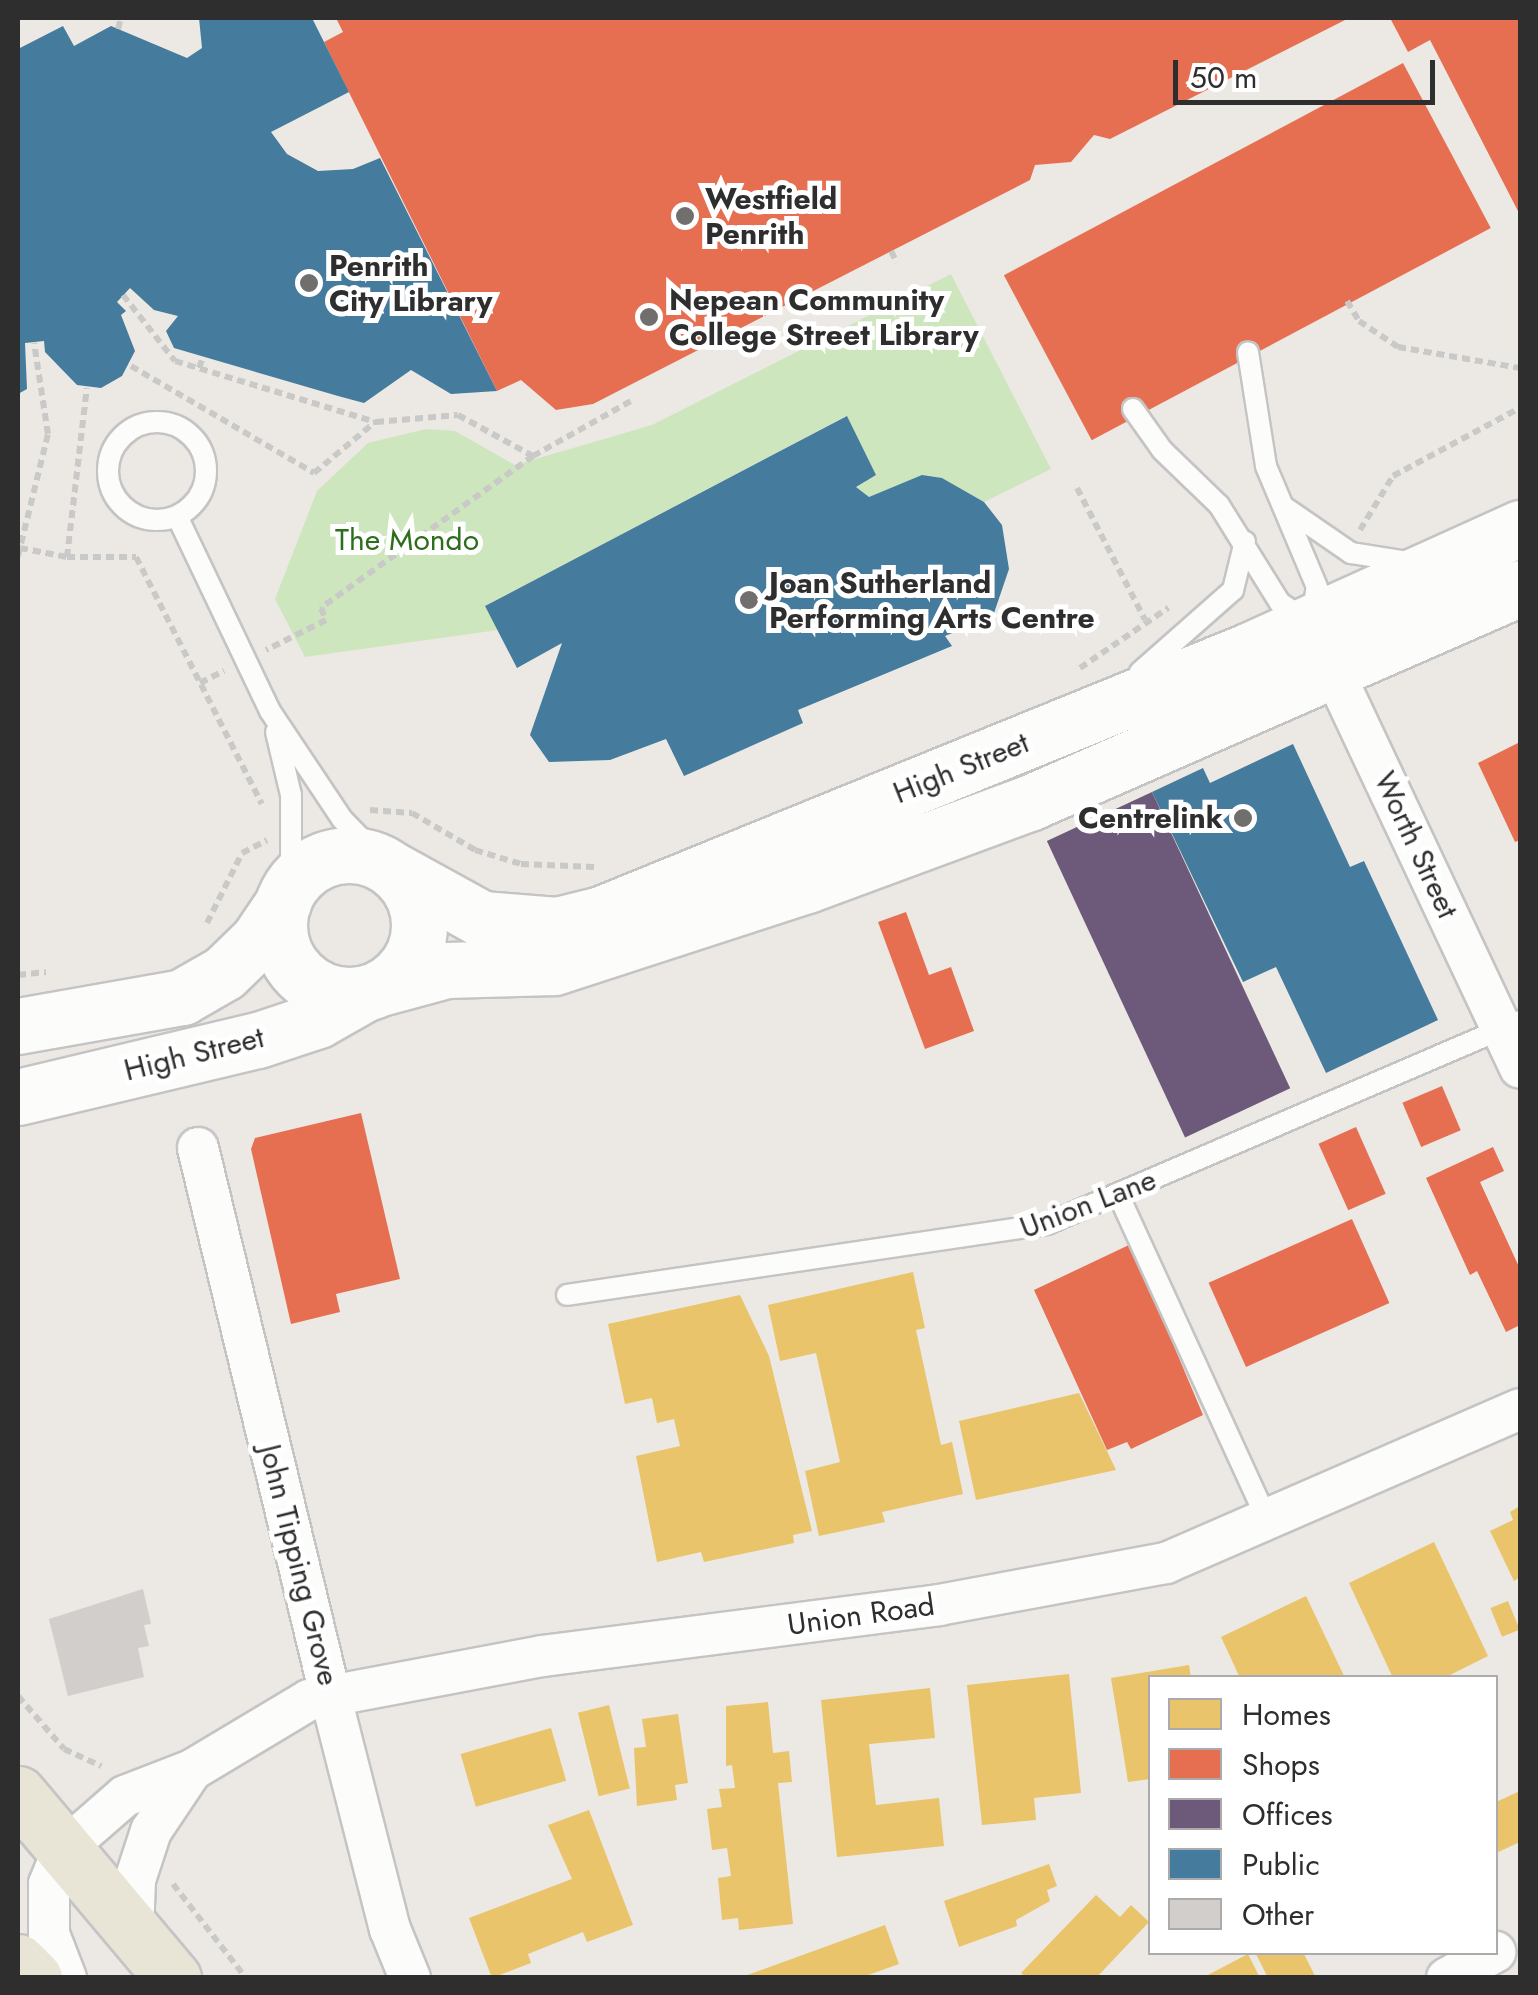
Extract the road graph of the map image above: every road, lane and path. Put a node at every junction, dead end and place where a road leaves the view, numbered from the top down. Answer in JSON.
{"nodes":[{"id":1,"x":121,"y":18,"type":"edge"},
{"id":2,"x":118,"y":28,"type":"dead end"},
{"id":3,"x":891,"y":251,"type":"dead end"},
{"id":4,"x":897,"y":264,"type":"dead end"},
{"id":5,"x":123,"y":296,"type":"dead end"},
{"id":6,"x":1347,"y":301,"type":"dead end"},
{"id":7,"x":34,"y":343,"type":"dead end"},
{"id":8,"x":1248,"y":352,"type":"dead end"},
{"id":9,"x":203,"y":357,"type":"dead end"},
{"id":10,"x":131,"y":366,"type":"dead end"},
{"id":11,"x":199,"y":368,"type":"junction"},
{"id":12,"x":1520,"y":368,"type":"edge"},
{"id":13,"x":88,"y":388,"type":"dead end"},
{"id":14,"x":631,"y":401,"type":"dead end"},
{"id":15,"x":1520,"y":408,"type":"edge"},
{"id":16,"x":1133,"y":409,"type":"dead end"},
{"id":17,"x":376,"y":422,"type":"junction"},
{"id":18,"x":533,"y":456,"type":"junction"},
{"id":19,"x":1077,"y":488,"type":"dead end"},
{"id":20,"x":1278,"y":501,"type":"junction"},
{"id":21,"x":178,"y":516,"type":"junction"},
{"id":22,"x":1520,"y":528,"type":"edge"},
{"id":23,"x":1245,"y":539,"type":"junction"},
{"id":24,"x":1356,"y":540,"type":"dead end"},
{"id":25,"x":19,"y":552,"type":"edge"},
{"id":26,"x":1463,"y":555,"type":"junction"},
{"id":27,"x":68,"y":558,"type":"junction"},
{"id":28,"x":1520,"y":588,"type":"edge"},
{"id":29,"x":1184,"y":601,"type":"dead end"},
{"id":30,"x":1144,"y":620,"type":"junction"},
{"id":31,"x":1311,"y":623,"type":"junction"},
{"id":32,"x":246,"y":660,"type":"junction"},
{"id":33,"x":1335,"y":673,"type":"junction"},
{"id":34,"x":200,"y":683,"type":"junction"},
{"id":35,"x":1066,"y":700,"type":"junction"},
{"id":36,"x":270,"y":711,"type":"junction"},
{"id":37,"x":264,"y":808,"type":"dead end"},
{"id":38,"x":342,"y":819,"type":"junction"},
{"id":39,"x":268,"y":826,"type":"dead end"},
{"id":40,"x":283,"y":866,"type":"junction"},
{"id":41,"x":603,"y":866,"type":"dead end"},
{"id":42,"x":391,"y":868,"type":"junction"},
{"id":43,"x":198,"y":933,"type":"dead end"},
{"id":44,"x":54,"y":972,"type":"dead end"},
{"id":45,"x":18,"y":975,"type":"edge"},
{"id":46,"x":374,"y":991,"type":"junction"},
{"id":47,"x":1512,"y":1025,"type":"edge"},
{"id":48,"x":18,"y":1026,"type":"edge"},
{"id":49,"x":1520,"y":1067,"type":"edge"},
{"id":50,"x":18,"y":1097,"type":"edge"},
{"id":51,"x":198,"y":1148,"type":"dead end"},
{"id":52,"x":1118,"y":1194,"type":"junction"},
{"id":53,"x":568,"y":1295,"type":"dead end"},
{"id":54,"x":1520,"y":1409,"type":"edge"},
{"id":55,"x":1267,"y":1519,"type":"junction"},
{"id":56,"x":330,"y":1694,"type":"junction"},
{"id":57,"x":18,"y":1696,"type":"edge"},
{"id":58,"x":192,"y":1770,"type":"junction"},
{"id":59,"x":113,"y":1782,"type":"dead end"},
{"id":60,"x":18,"y":1794,"type":"edge"},
{"id":61,"x":63,"y":1850,"type":"junction"},
{"id":62,"x":169,"y":1878,"type":"dead end"},
{"id":63,"x":133,"y":1934,"type":"junction"},
{"id":64,"x":1489,"y":1955,"type":"edge"},
{"id":65,"x":18,"y":1962,"type":"edge"},
{"id":66,"x":34,"y":1978,"type":"edge"},
{"id":67,"x":66,"y":1978,"type":"edge"},
{"id":68,"x":172,"y":1978,"type":"edge"},
{"id":69,"x":246,"y":1978,"type":"edge"},
{"id":70,"x":410,"y":1978,"type":"edge"},
{"id":71,"x":1447,"y":1978,"type":"edge"}],
"edges":[{"from":1,"to":2,"type":"path"},
{"from":3,"to":4,"type":"path"},
{"from":5,"to":11,"type":"path"},
{"from":6,"to":12,"type":"path"},
{"from":7,"to":25,"type":"path"},
{"from":8,"to":20,"type":"lane","name":"Worth Street"},
{"from":9,"to":11,"type":"path"},
{"from":10,"to":17,"type":"path"},
{"from":11,"to":17,"type":"path"},
{"from":13,"to":27,"type":"path"},
{"from":14,"to":18,"type":"path"},
{"from":15,"to":24,"type":"path"},
{"from":16,"to":23,"type":"lane","name":"Worth Street"},
{"from":17,"to":18,"type":"path"},
{"from":18,"to":32,"type":"path"},
{"from":19,"to":30,"type":"path"},
{"from":20,"to":26,"type":"lane"},
{"from":20,"to":31,"type":"lane","name":"Worth Street"},
{"from":21,"to":21,"type":"lane"},
{"from":21,"to":32,"type":"lane"},
{"from":22,"to":26,"type":"main road","name":"High Street"},
{"from":23,"to":31,"type":"lane","name":"Worth Street"},
{"from":23,"to":35,"type":"lane"},
{"from":25,"to":27,"type":"path"},
{"from":26,"to":31,"type":"main road","name":"High Street"},
{"from":27,"to":34,"type":"path"},
{"from":28,"to":33,"type":"main road","name":"High Street"},
{"from":29,"to":30,"type":"path"},
{"from":30,"to":35,"type":"path"},
{"from":31,"to":33,"type":"street","name":"Worth Street"},
{"from":31,"to":35,"type":"main road","name":"High Street"},
{"from":32,"to":34,"type":"path"},
{"from":32,"to":36,"type":"lane"},
{"from":33,"to":46,"type":"main road","name":"High Street"},
{"from":33,"to":47,"type":"street","name":"Worth Street"},
{"from":34,"to":37,"type":"path"},
{"from":35,"to":42,"type":"main road","name":"High Street"},
{"from":36,"to":38,"type":"lane"},
{"from":36,"to":40,"type":"lane"},
{"from":38,"to":41,"type":"path"},
{"from":38,"to":42,"type":"lane"},
{"from":39,"to":40,"type":"path"},
{"from":40,"to":42,"type":"main road"},
{"from":40,"to":43,"type":"path"},
{"from":40,"to":46,"type":"main road"},
{"from":40,"to":48,"type":"main road","name":"High Street"},
{"from":42,"to":46,"type":"main road"},
{"from":44,"to":45,"type":"path"},
{"from":46,"to":50,"type":"main road","name":"High Street"},
{"from":47,"to":49,"type":"street","name":"Worth Street"},
{"from":47,"to":52,"type":"lane","name":"Union Lane"},
{"from":51,"to":56,"type":"street","name":"John Tipping Grove"},
{"from":52,"to":53,"type":"lane","name":"Union Lane"},
{"from":52,"to":55,"type":"lane"},
{"from":54,"to":55,"type":"street","name":"Union Road"},
{"from":55,"to":56,"type":"street","name":"Union Road"},
{"from":56,"to":58,"type":"street","name":"Union Road"},
{"from":56,"to":70,"type":"street","name":"John Tipping Grove"},
{"from":57,"to":59,"type":"path"},
{"from":58,"to":61,"type":"street","name":"Union Road"},
{"from":58,"to":63,"type":"street","name":"Union Road"},
{"from":60,"to":61,"type":"main road"},
{"from":61,"to":63,"type":"main road"},
{"from":61,"to":67,"type":"street"},
{"from":62,"to":69,"type":"path"},
{"from":63,"to":68,"type":"main road"},
{"from":64,"to":71,"type":"street"},
{"from":65,"to":66,"type":"main road"}]}
